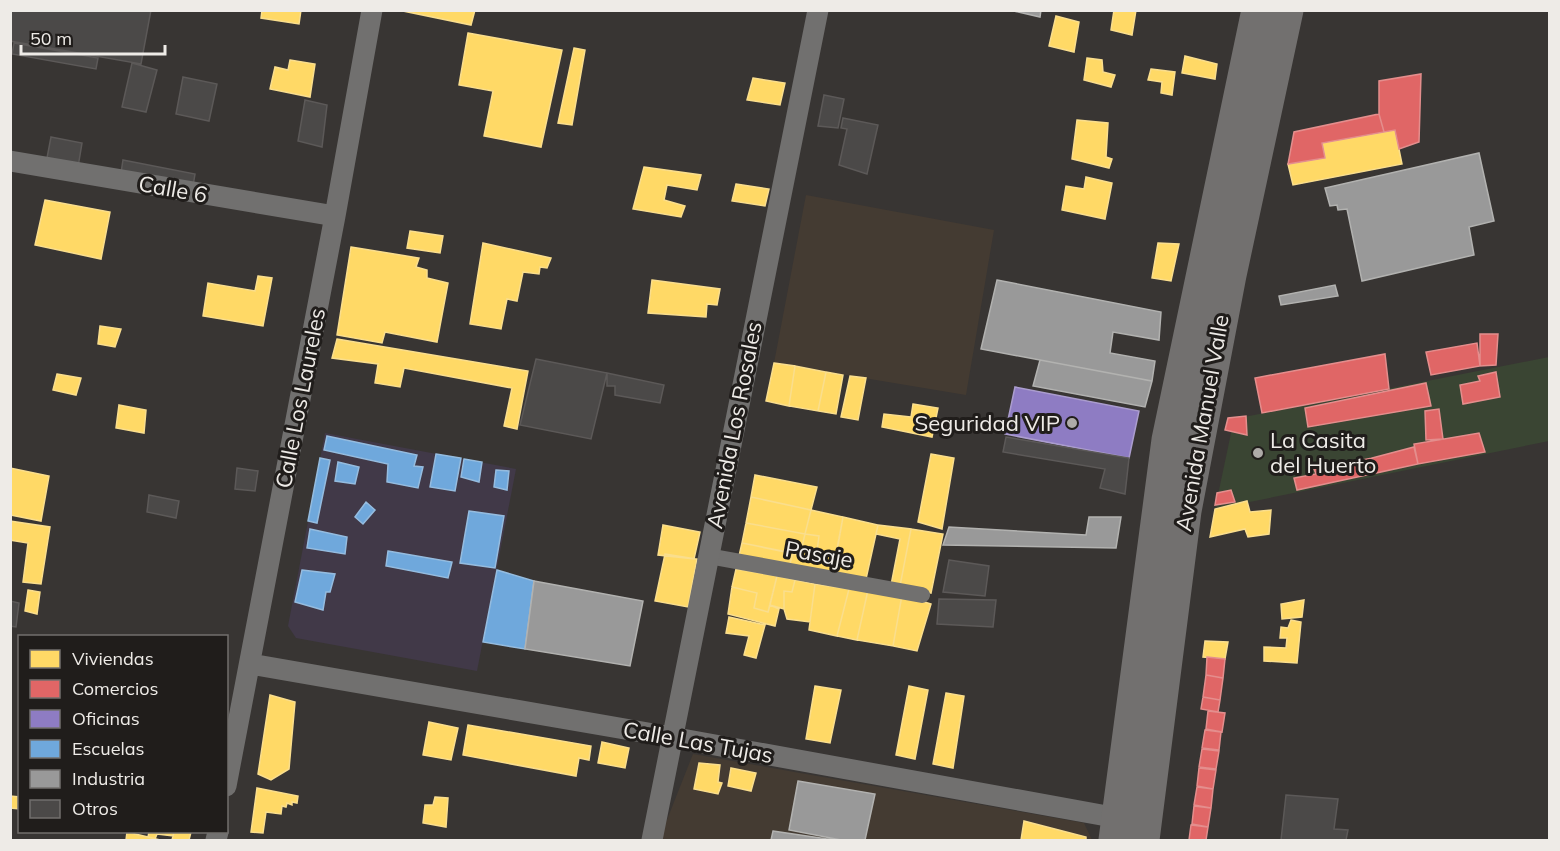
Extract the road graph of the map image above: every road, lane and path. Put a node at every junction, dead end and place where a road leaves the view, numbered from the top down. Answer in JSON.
{"nodes":[{"id":1,"x":372,"y":10,"type":"edge"},
{"id":2,"x":818,"y":10,"type":"edge"},
{"id":3,"x":1258,"y":10,"type":"edge"},
{"id":4,"x":1287,"y":10,"type":"edge"},
{"id":5,"x":10,"y":161,"type":"edge"},
{"id":6,"x":335,"y":216,"type":"junction"},
{"id":7,"x":708,"y":556,"type":"junction"},
{"id":8,"x":922,"y":595,"type":"dead end"},
{"id":9,"x":250,"y":664,"type":"junction"},
{"id":10,"x":671,"y":737,"type":"junction"},
{"id":11,"x":228,"y":776,"type":"edge"},
{"id":12,"x":1131,"y":830,"type":"edge"},
{"id":13,"x":652,"y":840,"type":"edge"}],
"edges":[{"from":1,"to":6,"type":"street","name":"Calle Los Laureles"},
{"from":2,"to":7,"type":"street","name":"Avenida Los Rosales"},
{"from":3,"to":12,"type":"main road","name":"Avenida Manuel Valle"},
{"from":4,"to":12,"type":"main road","name":"Avenida Manuel Valle"},
{"from":5,"to":6,"type":"street","name":"Calle 6"},
{"from":6,"to":9,"type":"street","name":"Calle Los Laureles"},
{"from":7,"to":8,"type":"street","name":"Pasaje"},
{"from":7,"to":10,"type":"street","name":"Avenida Los Rosales"},
{"from":9,"to":10,"type":"street","name":"Calle Las Tujas"},
{"from":9,"to":11,"type":"street","name":"Calle Los Laureles"},
{"from":10,"to":12,"type":"street","name":"Calle Las Tujas"},
{"from":10,"to":13,"type":"street","name":"Avenida Los Rosales"}]}
